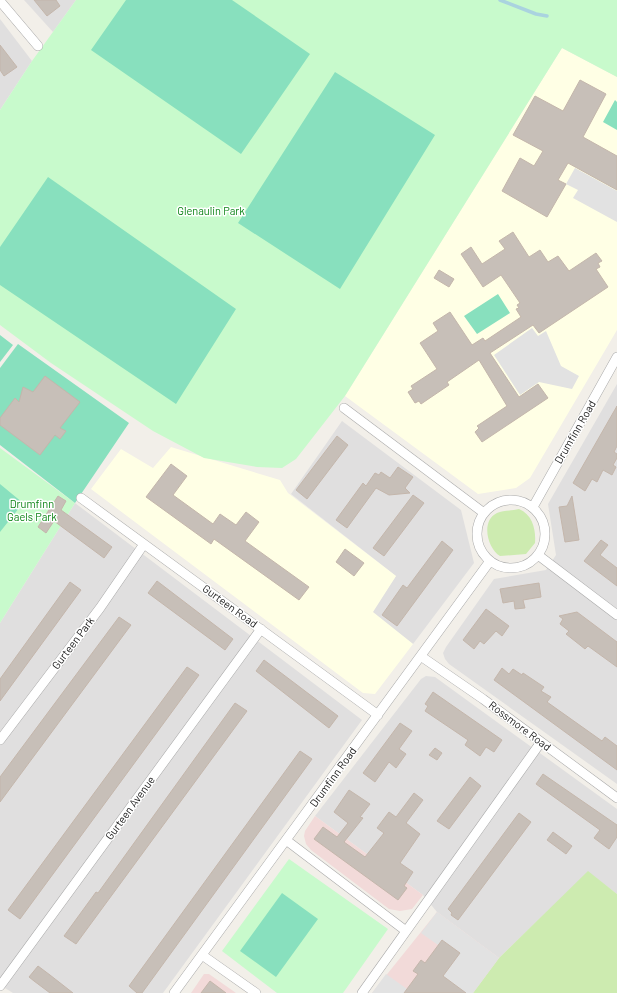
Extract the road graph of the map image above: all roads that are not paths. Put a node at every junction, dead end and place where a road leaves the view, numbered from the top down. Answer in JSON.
{"nodes":[{"id":1,"x":0,"y":1,"type":"edge"},
{"id":2,"x":38,"y":46,"type":"dead end"},
{"id":3,"x":617,"y":357,"type":"edge"},
{"id":4,"x":344,"y":408,"type":"dead end"},
{"id":5,"x":81,"y":498,"type":"dead end"},
{"id":6,"x":533,"y":507,"type":"junction"},
{"id":7,"x":484,"y":513,"type":"junction"},
{"id":8,"x":144,"y":544,"type":"junction"},
{"id":9,"x":538,"y":555,"type":"junction"},
{"id":10,"x":490,"y":561,"type":"junction"},
{"id":11,"x":617,"y":615,"type":"edge"},
{"id":12,"x":260,"y":629,"type":"junction"},
{"id":13,"x":422,"y":657,"type":"junction"},
{"id":14,"x":378,"y":715,"type":"junction"},
{"id":15,"x":0,"y":740,"type":"edge"},
{"id":16,"x":541,"y":742,"type":"junction"},
{"id":17,"x":617,"y":798,"type":"edge"},
{"id":18,"x":286,"y":840,"type":"junction"},
{"id":19,"x":406,"y":931,"type":"junction"},
{"id":20,"x":202,"y":955,"type":"junction"},
{"id":21,"x":0,"y":986,"type":"edge"},
{"id":22,"x":174,"y":993,"type":"edge"},
{"id":23,"x":256,"y":993,"type":"edge"},
{"id":24,"x":362,"y":993,"type":"edge"}],
"edges":[{"from":1,"to":2,"type":"street"},
{"from":3,"to":6,"type":"street","name":"Drumfinn Road"},
{"from":4,"to":7,"type":"street"},
{"from":5,"to":8,"type":"street","name":"Gurteen Road"},
{"from":6,"to":7,"type":"street"},
{"from":6,"to":9,"type":"street"},
{"from":7,"to":10,"type":"street"},
{"from":8,"to":12,"type":"street","name":"Gurteen Road"},
{"from":8,"to":15,"type":"street","name":"Gurteen Park"},
{"from":9,"to":10,"type":"street"},
{"from":9,"to":11,"type":"street"},
{"from":10,"to":13,"type":"street","name":"Drumfinn Road"},
{"from":12,"to":14,"type":"street","name":"Gurteen Road"},
{"from":12,"to":21,"type":"street","name":"Gurteen Avenue"},
{"from":13,"to":14,"type":"street","name":"Drumfinn Road"},
{"from":13,"to":16,"type":"street","name":"Rossmore Road"},
{"from":14,"to":18,"type":"street","name":"Drumfinn Road"},
{"from":16,"to":17,"type":"street","name":"Rossmore Road"},
{"from":16,"to":19,"type":"street"},
{"from":18,"to":19,"type":"street"},
{"from":18,"to":20,"type":"street","name":"Drumfinn Road"},
{"from":19,"to":24,"type":"street"},
{"from":20,"to":22,"type":"street","name":"Drumfinn Road"},
{"from":20,"to":23,"type":"street"}]}
